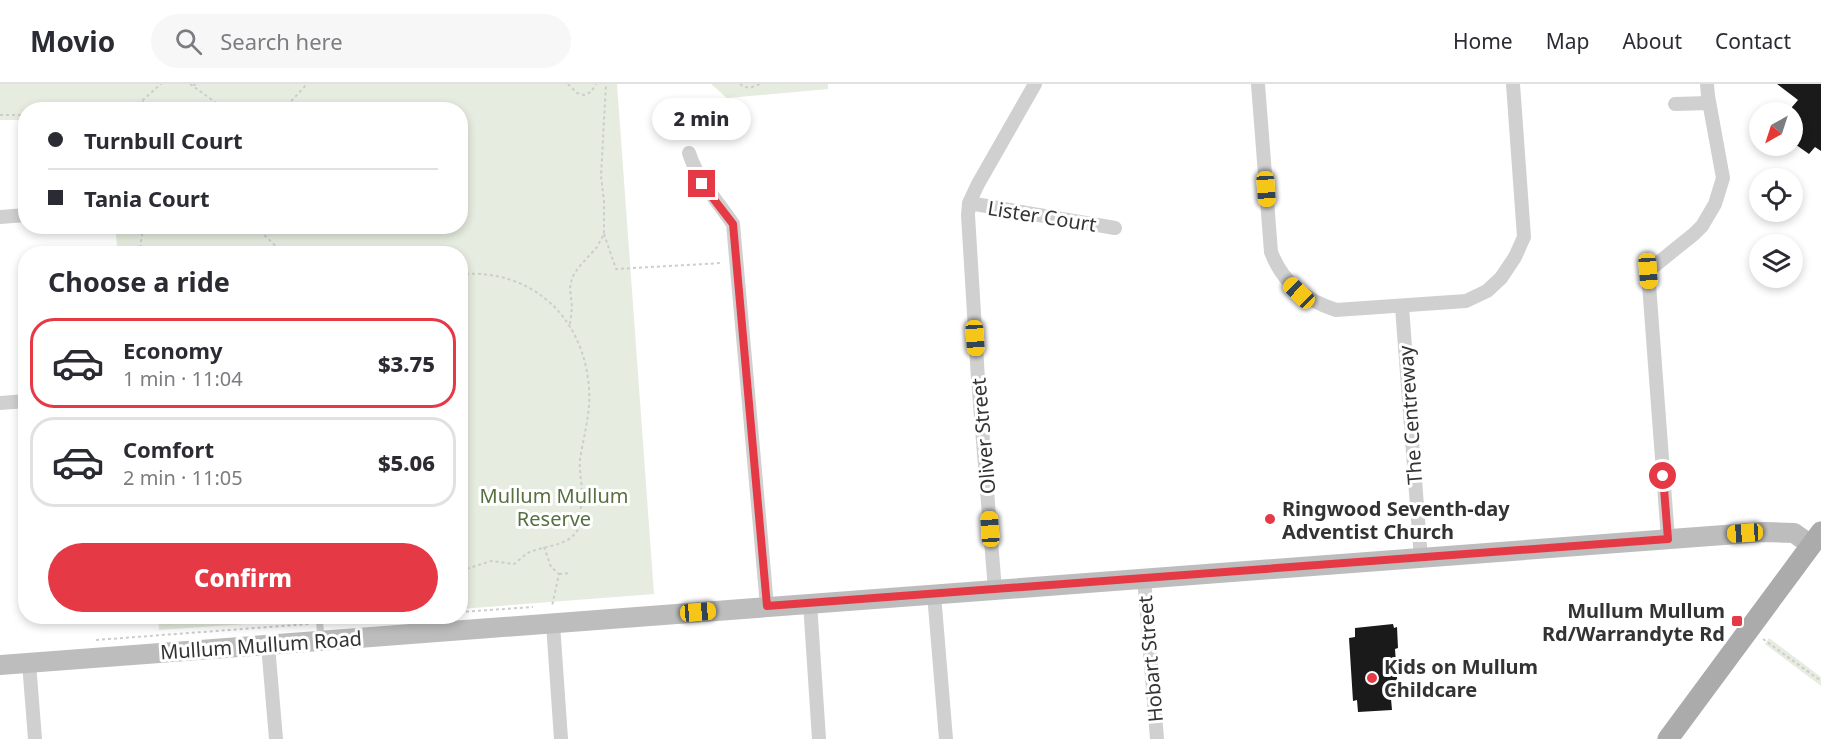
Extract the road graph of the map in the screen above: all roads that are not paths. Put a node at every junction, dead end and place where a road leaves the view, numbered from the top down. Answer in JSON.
{"nodes":[{"id":1,"x":1035,"y":84,"type":"edge"},
{"id":2,"x":1258,"y":84,"type":"edge"},
{"id":3,"x":1513,"y":84,"type":"edge"},
{"id":4,"x":1707,"y":84,"type":"edge"},
{"id":5,"x":1709,"y":103,"type":"junction"},
{"id":6,"x":1676,"y":104,"type":"dead end"},
{"id":7,"x":689,"y":153,"type":"dead end"},
{"id":8,"x":969,"y":203,"type":"junction"},
{"id":9,"x":18,"y":216,"type":"edge"},
{"id":10,"x":0,"y":217,"type":"edge"},
{"id":11,"x":1115,"y":228,"type":"dead end"},
{"id":12,"x":1402,"y":307,"type":"junction"},
{"id":13,"x":18,"y":402,"type":"edge"},
{"id":14,"x":0,"y":403,"type":"edge"},
{"id":15,"x":1668,"y":539,"type":"junction"},
{"id":16,"x":1816,"y":539,"type":"edge"},
{"id":17,"x":1420,"y":558,"type":"junction"},
{"id":18,"x":1144,"y":578,"type":"junction"},
{"id":19,"x":995,"y":590,"type":"junction"},
{"id":20,"x":934,"y":594,"type":"junction"},
{"id":21,"x":810,"y":603,"type":"junction"},
{"id":22,"x":767,"y":606,"type":"junction"},
{"id":23,"x":553,"y":624,"type":"junction"},
{"id":24,"x":320,"y":627,"type":"edge"},
{"id":25,"x":268,"y":645,"type":"junction"},
{"id":26,"x":29,"y":663,"type":"junction"},
{"id":27,"x":0,"y":665,"type":"edge"},
{"id":28,"x":35,"y":739,"type":"edge"},
{"id":29,"x":276,"y":739,"type":"edge"},
{"id":30,"x":561,"y":739,"type":"edge"},
{"id":31,"x":819,"y":739,"type":"edge"},
{"id":32,"x":946,"y":739,"type":"edge"},
{"id":33,"x":1157,"y":739,"type":"edge"},
{"id":34,"x":1668,"y":739,"type":"edge"}],
"edges":[{"from":1,"to":8,"type":"street","name":"Oliver Street"},
{"from":2,"to":12,"type":"street"},
{"from":3,"to":12,"type":"street"},
{"from":4,"to":5,"type":"street"},
{"from":5,"to":6,"type":"street"},
{"from":5,"to":15,"type":"street"},
{"from":7,"to":22,"type":"street"},
{"from":8,"to":11,"type":"street","name":"Lister Court"},
{"from":8,"to":19,"type":"street","name":"Oliver Street"},
{"from":9,"to":10,"type":"street"},
{"from":12,"to":17,"type":"street","name":"The Centreway"},
{"from":13,"to":14,"type":"street"},
{"from":15,"to":16,"type":"street","name":"Mullum Mullum Road"},
{"from":15,"to":17,"type":"street","name":"Mullum Mullum Road"},
{"from":16,"to":34,"type":"main road"},
{"from":17,"to":18,"type":"street","name":"Mullum Mullum Road"},
{"from":18,"to":19,"type":"street","name":"Mullum Mullum Road"},
{"from":18,"to":33,"type":"street","name":"Hobart Street"},
{"from":19,"to":20,"type":"street","name":"Mullum Mullum Road"},
{"from":20,"to":21,"type":"street","name":"Mullum Mullum Road"},
{"from":20,"to":32,"type":"street"},
{"from":21,"to":22,"type":"street","name":"Mullum Mullum Road"},
{"from":21,"to":31,"type":"street"},
{"from":22,"to":23,"type":"street","name":"Mullum Mullum Road"},
{"from":23,"to":24,"type":"street","name":"Mullum Mullum Road"},
{"from":23,"to":30,"type":"street"},
{"from":24,"to":25,"type":"street","name":"Mullum Mullum Road"},
{"from":25,"to":26,"type":"street","name":"Mullum Mullum Road"},
{"from":25,"to":29,"type":"street"},
{"from":26,"to":27,"type":"street","name":"Mullum Mullum Road"},
{"from":26,"to":28,"type":"street"}]}
